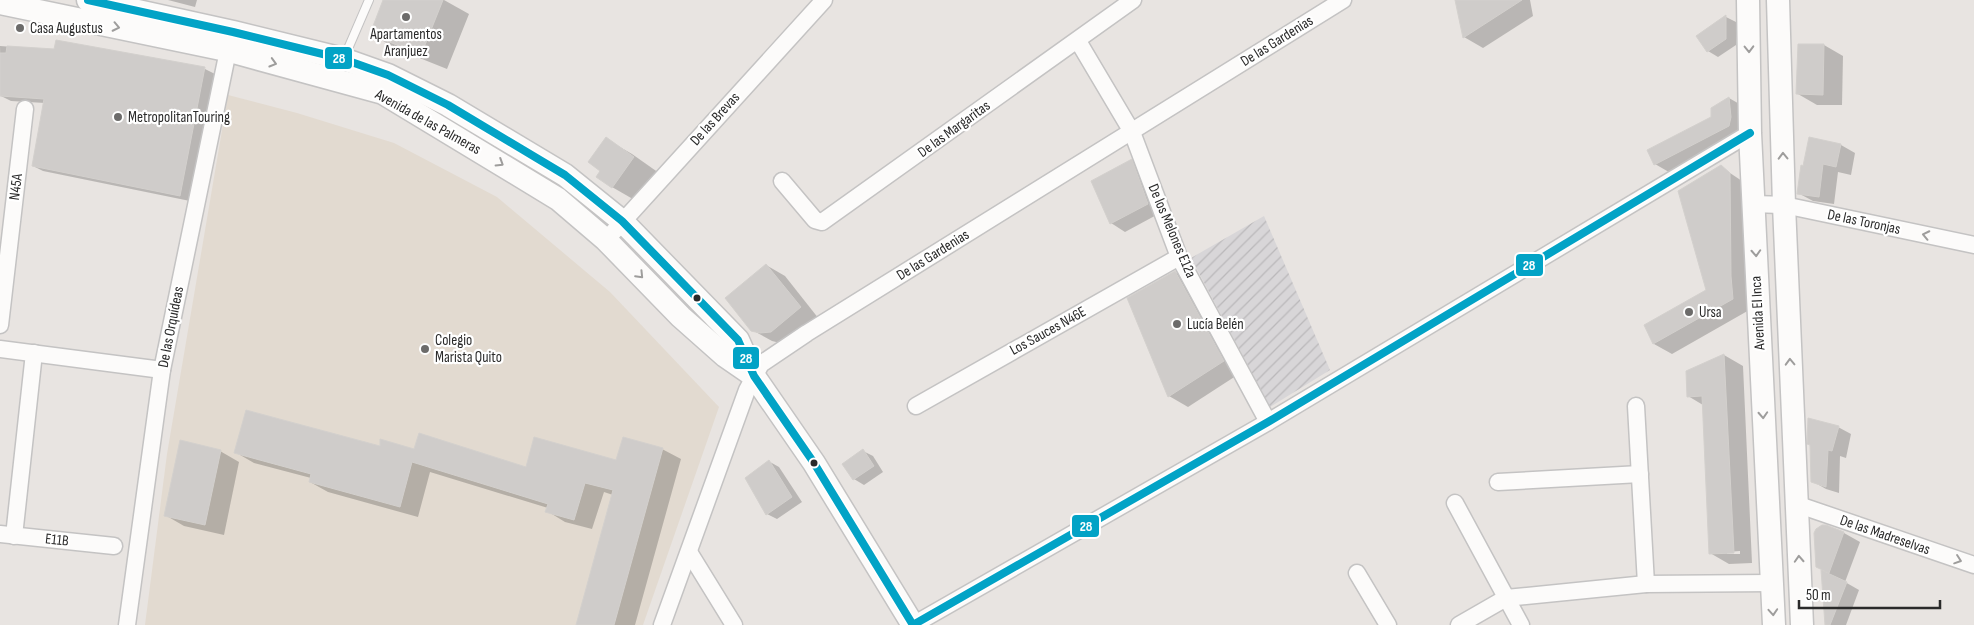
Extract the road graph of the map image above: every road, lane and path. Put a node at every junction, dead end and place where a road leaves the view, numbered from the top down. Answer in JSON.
{"nodes":[{"id":1,"x":88,"y":0,"type":"edge"},
{"id":2,"x":369,"y":0,"type":"edge"},
{"id":3,"x":824,"y":0,"type":"edge"},
{"id":4,"x":1134,"y":0,"type":"edge"},
{"id":5,"x":1343,"y":0,"type":"edge"},
{"id":6,"x":1748,"y":0,"type":"edge"},
{"id":7,"x":1778,"y":0,"type":"edge"},
{"id":8,"x":0,"y":3,"type":"edge"},
{"id":9,"x":230,"y":41,"type":"junction"},
{"id":10,"x":1078,"y":41,"type":"junction"},
{"id":11,"x":343,"y":60,"type":"junction"},
{"id":12,"x":25,"y":109,"type":"dead end"},
{"id":13,"x":1132,"y":132,"type":"junction"},
{"id":14,"x":1750,"y":133,"type":"junction"},
{"id":15,"x":782,"y":181,"type":"dead end"},
{"id":16,"x":1753,"y":204,"type":"junction"},
{"id":17,"x":1784,"y":205,"type":"junction"},
{"id":18,"x":622,"y":221,"type":"junction"},
{"id":19,"x":606,"y":240,"type":"junction"},
{"id":20,"x":1974,"y":244,"type":"edge"},
{"id":21,"x":1179,"y":257,"type":"junction"},
{"id":22,"x":3,"y":264,"type":"edge"},
{"id":23,"x":0,"y":325,"type":"edge"},
{"id":24,"x":0,"y":349,"type":"edge"},
{"id":25,"x":34,"y":353,"type":"junction"},
{"id":26,"x":162,"y":370,"type":"junction"},
{"id":27,"x":754,"y":376,"type":"junction"},
{"id":28,"x":916,"y":406,"type":"dead end"},
{"id":29,"x":1636,"y":406,"type":"dead end"},
{"id":30,"x":1268,"y":422,"type":"junction"},
{"id":31,"x":1640,"y":474,"type":"junction"},
{"id":32,"x":1498,"y":482,"type":"dead end"},
{"id":33,"x":1455,"y":503,"type":"dead end"},
{"id":34,"x":1796,"y":504,"type":"junction"},
{"id":35,"x":7,"y":535,"type":"edge"},
{"id":36,"x":114,"y":546,"type":"dead end"},
{"id":37,"x":689,"y":552,"type":"junction"},
{"id":38,"x":1974,"y":565,"type":"edge"},
{"id":39,"x":1357,"y":573,"type":"dead end"},
{"id":40,"x":1771,"y":583,"type":"junction"},
{"id":41,"x":1646,"y":584,"type":"junction"},
{"id":42,"x":1506,"y":598,"type":"junction"},
{"id":43,"x":126,"y":625,"type":"edge"},
{"id":44,"x":662,"y":625,"type":"edge"},
{"id":45,"x":734,"y":625,"type":"edge"},
{"id":46,"x":913,"y":625,"type":"edge"},
{"id":47,"x":1388,"y":625,"type":"edge"},
{"id":48,"x":1459,"y":625,"type":"edge"},
{"id":49,"x":1521,"y":625,"type":"edge"},
{"id":50,"x":1774,"y":625,"type":"edge"},
{"id":51,"x":1802,"y":625,"type":"edge"}],
"edges":[{"from":1,"to":9,"type":"street","name":"Avenida de las Palmeras"},
{"from":2,"to":11,"type":"lane"},
{"from":3,"to":18,"type":"street","name":"De las Brevas"},
{"from":4,"to":10,"type":"street","name":"De las Margaritas"},
{"from":5,"to":13,"type":"street","name":"De las Gardenias"},
{"from":6,"to":14,"type":"street","name":"Avenida El Inca","one_way":true},
{"from":17,"to":7,"type":"street","name":"Avenida El Inca","one_way":true},
{"from":8,"to":9,"type":"street","name":"Avenida de las Palmeras","one_way":true},
{"from":9,"to":11,"type":"street","name":"Avenida de las Palmeras"},
{"from":9,"to":19,"type":"street","name":"Avenida de las Palmeras","one_way":true},
{"from":9,"to":26,"type":"street","name":"De las Orquídeas"},
{"from":10,"to":13,"type":"street","name":"De los Melones E12a"},
{"from":10,"to":15,"type":"street","name":"De las Margaritas"},
{"from":11,"to":18,"type":"street","name":"Avenida de las Palmeras"},
{"from":12,"to":22,"type":"street","name":"N45A"},
{"from":13,"to":21,"type":"street","name":"De los Melones E12a"},
{"from":13,"to":27,"type":"street","name":"De las Gardenias"},
{"from":14,"to":16,"type":"street","name":"Avenida El Inca"},
{"from":14,"to":30,"type":"street"},
{"from":16,"to":17,"type":"street","name":"De las Toronjas"},
{"from":16,"to":40,"type":"street","name":"Avenida El Inca","one_way":true},
{"from":20,"to":17,"type":"street","name":"De las Toronjas","one_way":true},
{"from":34,"to":17,"type":"street","name":"Avenida El Inca","one_way":true},
{"from":18,"to":19,"type":"street","name":"De las Brevas"},
{"from":18,"to":27,"type":"street","name":"Avenida de las Palmeras"},
{"from":19,"to":27,"type":"street","name":"Avenida de las Palmeras","one_way":true},
{"from":21,"to":28,"type":"street","name":"Los Sauces N46E"},
{"from":21,"to":30,"type":"street","name":"De los Melones E12a"},
{"from":22,"to":23,"type":"street","name":"N45A"},
{"from":24,"to":25,"type":"street"},
{"from":25,"to":26,"type":"street"},
{"from":25,"to":35,"type":"street"},
{"from":26,"to":43,"type":"street","name":"De las Orquídeas"},
{"from":27,"to":37,"type":"street","name":"De las Gardenias"},
{"from":27,"to":46,"type":"street","name":"Avenida de las Palmeras"},
{"from":29,"to":31,"type":"street"},
{"from":30,"to":46,"type":"street"},
{"from":31,"to":32,"type":"street"},
{"from":31,"to":41,"type":"street"},
{"from":33,"to":42,"type":"street"},
{"from":34,"to":38,"type":"street","name":"De las Madreselvas","one_way":true},
{"from":51,"to":34,"type":"street","name":"Avenida El Inca","one_way":true},
{"from":35,"to":36,"type":"street","name":"E11B"},
{"from":37,"to":44,"type":"street","name":"De las Gardenias"},
{"from":37,"to":45,"type":"street"},
{"from":39,"to":47,"type":"street"},
{"from":40,"to":41,"type":"street"},
{"from":40,"to":50,"type":"street","name":"Avenida El Inca","one_way":true},
{"from":41,"to":42,"type":"street"},
{"from":42,"to":48,"type":"street"},
{"from":42,"to":49,"type":"street"}]}
